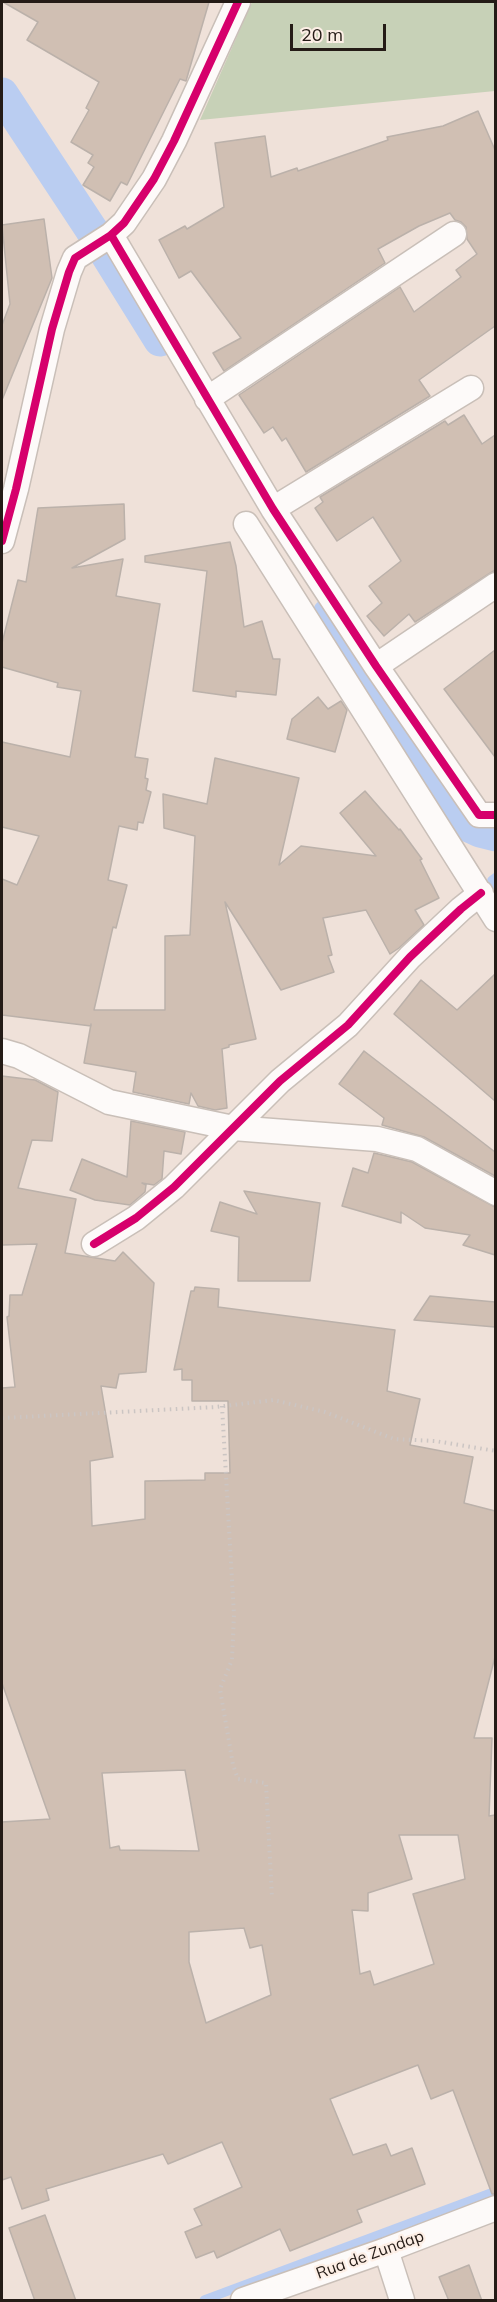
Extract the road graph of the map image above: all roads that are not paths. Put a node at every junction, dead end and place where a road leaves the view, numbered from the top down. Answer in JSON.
{"nodes":[{"id":1,"x":238,"y":2,"type":"edge"},
{"id":2,"x":454,"y":234,"type":"dead end"},
{"id":3,"x":111,"y":235,"type":"junction"},
{"id":4,"x":471,"y":388,"type":"dead end"},
{"id":5,"x":207,"y":399,"type":"junction"},
{"id":6,"x":273,"y":508,"type":"junction"},
{"id":7,"x":246,"y":524,"type":"dead end"},
{"id":8,"x":2,"y":541,"type":"edge"},
{"id":9,"x":495,"y":585,"type":"edge"},
{"id":10,"x":376,"y":666,"type":"junction"},
{"id":11,"x":495,"y":815,"type":"edge"},
{"id":12,"x":481,"y":894,"type":"junction"},
{"id":13,"x":495,"y":919,"type":"edge"},
{"id":14,"x":2,"y":1051,"type":"edge"},
{"id":15,"x":233,"y":1128,"type":"junction"},
{"id":16,"x":495,"y":1193,"type":"edge"},
{"id":17,"x":94,"y":1244,"type":"dead end"},
{"id":18,"x":495,"y":2208,"type":"edge"},
{"id":19,"x":386,"y":2250,"type":"junction"},
{"id":20,"x":243,"y":2301,"type":"edge"},
{"id":21,"x":402,"y":2301,"type":"edge"}],
"edges":[{"from":1,"to":3,"type":"street"},
{"from":2,"to":5,"type":"street"},
{"from":3,"to":5,"type":"street"},
{"from":3,"to":8,"type":"street"},
{"from":4,"to":6,"type":"street"},
{"from":5,"to":6,"type":"street"},
{"from":6,"to":10,"type":"street"},
{"from":7,"to":12,"type":"street"},
{"from":9,"to":10,"type":"street"},
{"from":10,"to":11,"type":"street"},
{"from":12,"to":13,"type":"street"},
{"from":12,"to":15,"type":"street"},
{"from":14,"to":15,"type":"street"},
{"from":15,"to":16,"type":"street"},
{"from":15,"to":17,"type":"street"},
{"from":18,"to":19,"type":"street","name":"Rua de Zundap"},
{"from":19,"to":20,"type":"street","name":"Rua de Zundap"},
{"from":19,"to":21,"type":"street"}]}
